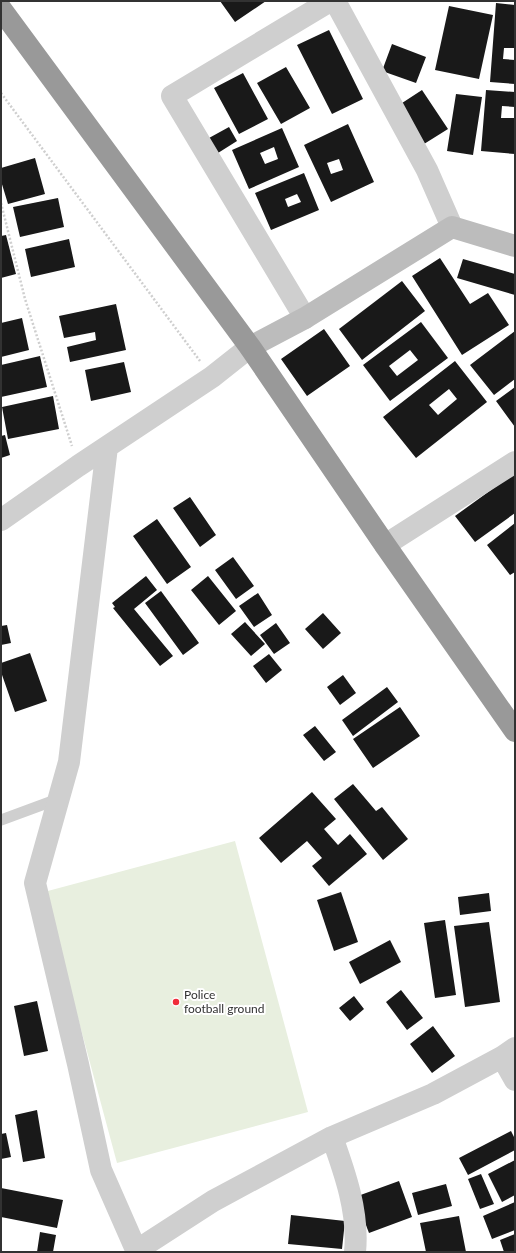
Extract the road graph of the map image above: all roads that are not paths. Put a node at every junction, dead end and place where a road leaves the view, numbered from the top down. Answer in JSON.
{"nodes":[{"id":1,"x":330,"y":1,"type":"edge"},
{"id":2,"x":335,"y":1,"type":"edge"},
{"id":3,"x":3,"y":18,"type":"edge"},
{"id":4,"x":452,"y":227,"type":"junction"},
{"id":5,"x":515,"y":246,"type":"edge"},
{"id":6,"x":305,"y":318,"type":"junction"},
{"id":7,"x":250,"y":347,"type":"junction"},
{"id":8,"x":107,"y":447,"type":"junction"},
{"id":9,"x":515,"y":462,"type":"edge"},
{"id":10,"x":1,"y":520,"type":"edge"},
{"id":11,"x":385,"y":545,"type":"junction"},
{"id":12,"x":515,"y":731,"type":"edge"},
{"id":13,"x":59,"y":799,"type":"junction"},
{"id":14,"x":1,"y":820,"type":"edge"},
{"id":15,"x":508,"y":1052,"type":"edge"},
{"id":16,"x":515,"y":1080,"type":"edge"},
{"id":17,"x":332,"y":1137,"type":"junction"},
{"id":18,"x":144,"y":1250,"type":"edge"},
{"id":19,"x":355,"y":1252,"type":"edge"}],
"edges":[{"from":1,"to":6,"type":"street"},
{"from":2,"to":4,"type":"street"},
{"from":3,"to":7,"type":"highway"},
{"from":4,"to":5,"type":"street"},
{"from":4,"to":6,"type":"street"},
{"from":6,"to":7,"type":"street"},
{"from":7,"to":8,"type":"street"},
{"from":7,"to":11,"type":"highway"},
{"from":8,"to":10,"type":"street"},
{"from":8,"to":13,"type":"street"},
{"from":9,"to":11,"type":"street"},
{"from":11,"to":12,"type":"highway"},
{"from":13,"to":14,"type":"lane"},
{"from":13,"to":18,"type":"street"},
{"from":15,"to":16,"type":"street"},
{"from":15,"to":17,"type":"street"},
{"from":17,"to":18,"type":"street"},
{"from":17,"to":19,"type":"street"}]}
